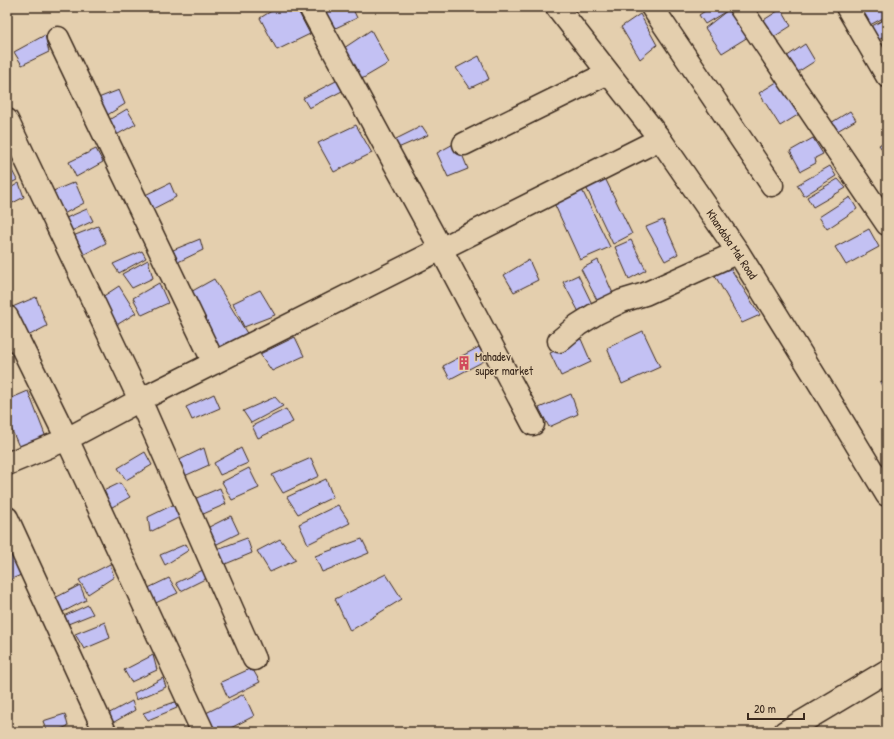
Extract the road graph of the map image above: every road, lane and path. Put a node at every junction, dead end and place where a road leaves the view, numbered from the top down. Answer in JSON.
{"nodes":[{"id":1,"x":310,"y":7,"type":"edge"},
{"id":2,"x":556,"y":7,"type":"edge"},
{"id":3,"x":652,"y":7,"type":"edge"},
{"id":4,"x":740,"y":7,"type":"edge"},
{"id":5,"x":847,"y":7,"type":"edge"},
{"id":6,"x":58,"y":38,"type":"dead end"},
{"id":7,"x":608,"y":72,"type":"junction"},
{"id":8,"x":887,"y":76,"type":"edge"},
{"id":9,"x":7,"y":120,"type":"edge"},
{"id":10,"x":660,"y":139,"type":"junction"},
{"id":11,"x":464,"y":144,"type":"dead end"},
{"id":12,"x":772,"y":185,"type":"dead end"},
{"id":13,"x":887,"y":224,"type":"edge"},
{"id":14,"x":441,"y":249,"type":"junction"},
{"id":15,"x":738,"y":252,"type":"junction"},
{"id":16,"x":7,"y":317,"type":"edge"},
{"id":17,"x":559,"y":341,"type":"dead end"},
{"id":18,"x":214,"y":363,"type":"junction"},
{"id":19,"x":140,"y":400,"type":"junction"},
{"id":20,"x":533,"y":424,"type":"dead end"},
{"id":21,"x":67,"y":439,"type":"junction"},
{"id":22,"x":7,"y":464,"type":"edge"},
{"id":23,"x":887,"y":495,"type":"edge"},
{"id":24,"x":7,"y":518,"type":"edge"},
{"id":25,"x":254,"y":658,"type":"dead end"},
{"id":26,"x":887,"y":671,"type":"edge"},
{"id":27,"x":807,"y":726,"type":"edge"},
{"id":28,"x":105,"y":732,"type":"edge"},
{"id":29,"x":203,"y":732,"type":"edge"},
{"id":30,"x":785,"y":732,"type":"edge"}],
"edges":[{"from":1,"to":14,"type":"street"},
{"from":2,"to":7,"type":"street","name":"Khandoba Mal Road"},
{"from":3,"to":12,"type":"street"},
{"from":4,"to":13,"type":"street"},
{"from":5,"to":8,"type":"street"},
{"from":6,"to":18,"type":"street"},
{"from":7,"to":10,"type":"street","name":"Khandoba Mal Road"},
{"from":7,"to":11,"type":"street"},
{"from":9,"to":19,"type":"street"},
{"from":10,"to":14,"type":"street"},
{"from":10,"to":15,"type":"street","name":"Khandoba Mal Road"},
{"from":14,"to":18,"type":"street"},
{"from":14,"to":20,"type":"street"},
{"from":15,"to":17,"type":"street"},
{"from":15,"to":23,"type":"street","name":"Khandoba Mal Road"},
{"from":16,"to":21,"type":"street"},
{"from":18,"to":19,"type":"street"},
{"from":19,"to":21,"type":"street"},
{"from":19,"to":25,"type":"street"},
{"from":21,"to":22,"type":"street"},
{"from":21,"to":29,"type":"street"},
{"from":24,"to":28,"type":"street"},
{"from":26,"to":27,"type":"street"},
{"from":27,"to":30,"type":"street"}]}
